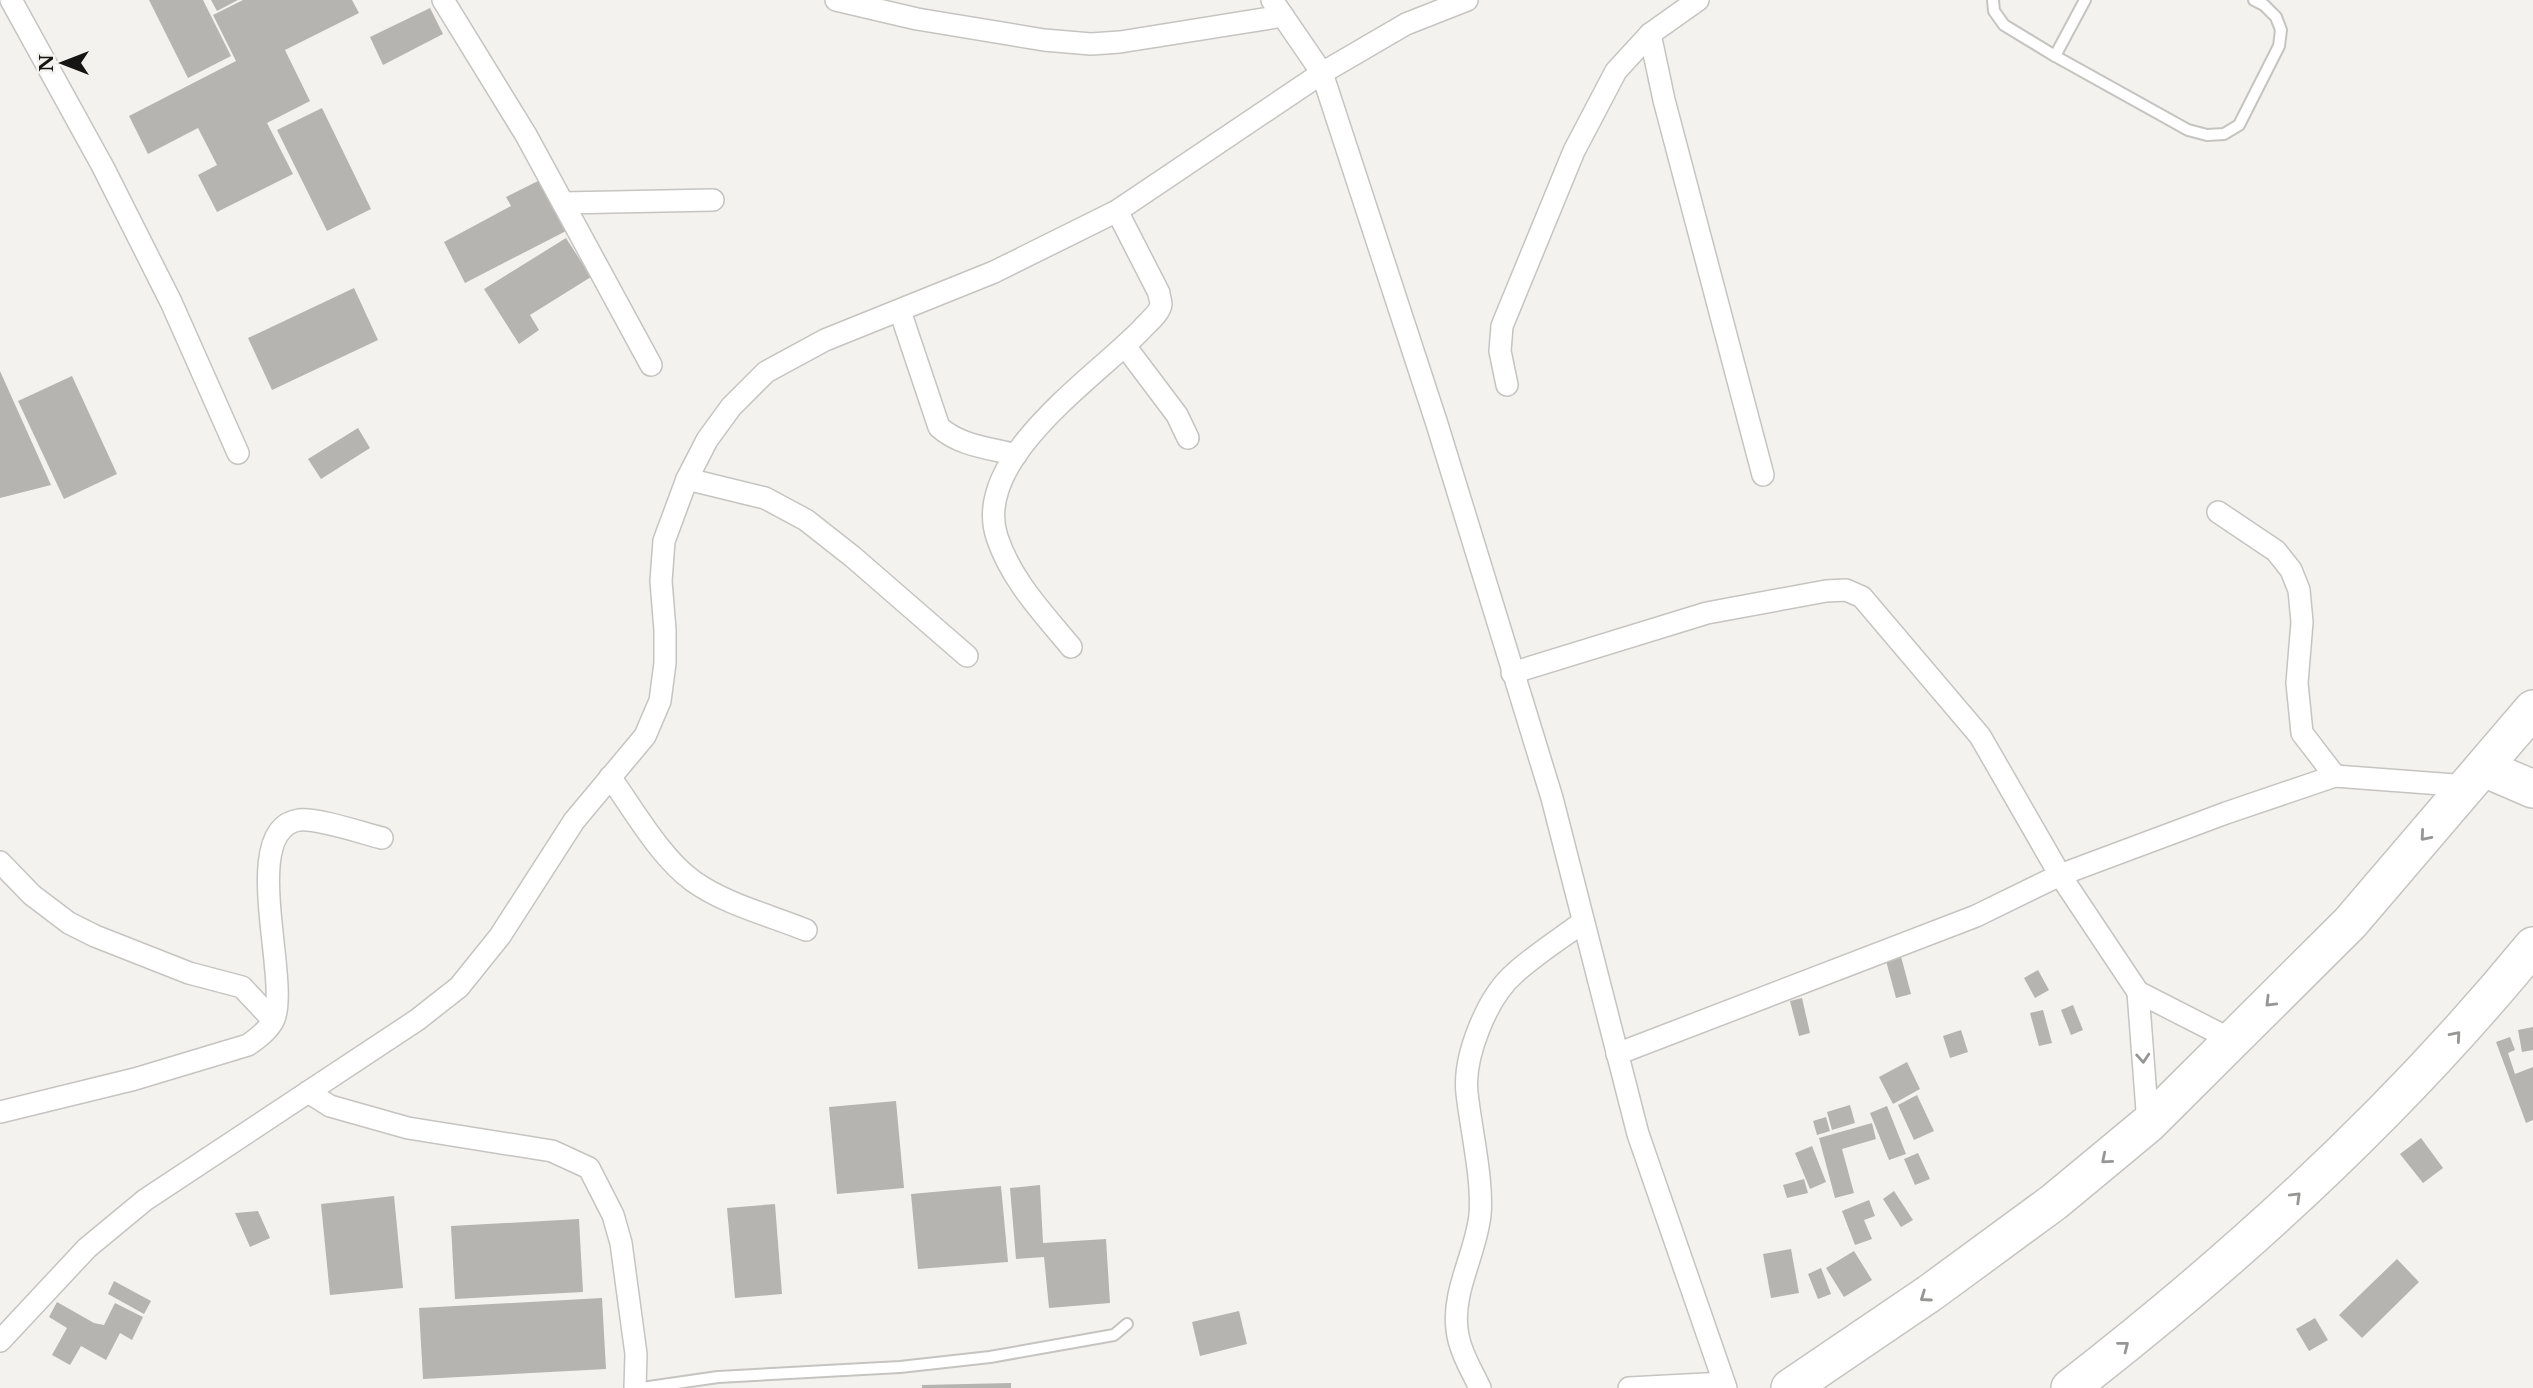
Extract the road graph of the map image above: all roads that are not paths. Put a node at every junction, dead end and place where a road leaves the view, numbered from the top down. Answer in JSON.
{"nodes":[{"id":1,"x":11,"y":0,"type":"edge"},
{"id":2,"x":443,"y":0,"type":"edge"},
{"id":3,"x":836,"y":0,"type":"edge"},
{"id":4,"x":1467,"y":0,"type":"edge"},
{"id":5,"x":1699,"y":0,"type":"edge"},
{"id":6,"x":1993,"y":0,"type":"edge"},
{"id":7,"x":2085,"y":0,"type":"edge"},
{"id":8,"x":2254,"y":0,"type":"edge"},
{"id":9,"x":1277,"y":8,"type":"edge"},
{"id":10,"x":1650,"y":34,"type":"junction"},
{"id":11,"x":2055,"y":56,"type":"junction"},
{"id":12,"x":1322,"y":73,"type":"junction"},
{"id":13,"x":713,"y":200,"type":"dead end"},
{"id":14,"x":563,"y":203,"type":"junction"},
{"id":15,"x":1117,"y":211,"type":"junction"},
{"id":16,"x":900,"y":311,"type":"junction"},
{"id":17,"x":1125,"y":346,"type":"junction"},
{"id":18,"x":650,"y":365,"type":"dead end"},
{"id":19,"x":1507,"y":385,"type":"dead end"},
{"id":20,"x":1188,"y":438,"type":"dead end"},
{"id":21,"x":238,"y":453,"type":"dead end"},
{"id":22,"x":1016,"y":454,"type":"junction"},
{"id":23,"x":1763,"y":474,"type":"dead end"},
{"id":24,"x":687,"y":479,"type":"junction"},
{"id":25,"x":2218,"y":512,"type":"dead end"},
{"id":26,"x":1071,"y":647,"type":"dead end"},
{"id":27,"x":967,"y":656,"type":"dead end"},
{"id":28,"x":1512,"y":673,"type":"junction"},
{"id":29,"x":2529,"y":724,"type":"edge"},
{"id":30,"x":2335,"y":776,"type":"junction"},
{"id":31,"x":610,"y":777,"type":"junction"},
{"id":32,"x":2476,"y":777,"type":"junction"},
{"id":33,"x":2533,"y":789,"type":"edge"},
{"id":34,"x":382,"y":838,"type":"dead end"},
{"id":35,"x":0,"y":862,"type":"edge"},
{"id":36,"x":2060,"y":875,"type":"junction"},
{"id":37,"x":1583,"y":922,"type":"junction"},
{"id":38,"x":806,"y":930,"type":"dead end"},
{"id":39,"x":2533,"y":946,"type":"edge"},
{"id":40,"x":2138,"y":992,"type":"junction"},
{"id":41,"x":273,"y":1020,"type":"junction"},
{"id":42,"x":2232,"y":1040,"type":"junction"},
{"id":43,"x":1617,"y":1055,"type":"junction"},
{"id":44,"x":308,"y":1092,"type":"junction"},
{"id":45,"x":0,"y":1112,"type":"edge"},
{"id":46,"x":2148,"y":1124,"type":"junction"},
{"id":47,"x":1127,"y":1324,"type":"dead end"},
{"id":48,"x":0,"y":1341,"type":"edge"},
{"id":49,"x":1725,"y":1385,"type":"edge"},
{"id":50,"x":635,"y":1388,"type":"edge"},
{"id":51,"x":642,"y":1388,"type":"edge"},
{"id":52,"x":1480,"y":1388,"type":"edge"},
{"id":53,"x":1629,"y":1388,"type":"edge"},
{"id":54,"x":1790,"y":1388,"type":"edge"},
{"id":55,"x":2070,"y":1388,"type":"edge"}],
"edges":[{"from":1,"to":21,"type":"street"},
{"from":2,"to":14,"type":"street"},
{"from":3,"to":9,"type":"street"},
{"from":4,"to":12,"type":"street"},
{"from":5,"to":10,"type":"street"},
{"from":6,"to":11,"type":"lane"},
{"from":7,"to":11,"type":"lane"},
{"from":8,"to":11,"type":"lane"},
{"from":9,"to":12,"type":"street"},
{"from":10,"to":19,"type":"street"},
{"from":10,"to":23,"type":"street"},
{"from":12,"to":15,"type":"street"},
{"from":12,"to":28,"type":"street"},
{"from":13,"to":14,"type":"street"},
{"from":14,"to":18,"type":"street"},
{"from":15,"to":16,"type":"street"},
{"from":15,"to":17,"type":"street"},
{"from":16,"to":22,"type":"street"},
{"from":16,"to":24,"type":"street"},
{"from":17,"to":20,"type":"street"},
{"from":17,"to":22,"type":"street"},
{"from":22,"to":26,"type":"street"},
{"from":24,"to":27,"type":"street"},
{"from":24,"to":31,"type":"street"},
{"from":25,"to":30,"type":"street"},
{"from":28,"to":36,"type":"street"},
{"from":28,"to":37,"type":"street"},
{"from":29,"to":32,"type":"highway"},
{"from":30,"to":32,"type":"street"},
{"from":30,"to":36,"type":"street"},
{"from":31,"to":38,"type":"street"},
{"from":31,"to":44,"type":"street"},
{"from":32,"to":33,"type":"highway"},
{"from":32,"to":42,"type":"highway","one_way":true},
{"from":34,"to":41,"type":"street"},
{"from":35,"to":41,"type":"street"},
{"from":36,"to":40,"type":"street"},
{"from":36,"to":43,"type":"street"},
{"from":37,"to":43,"type":"street"},
{"from":37,"to":52,"type":"street"},
{"from":55,"to":39,"type":"highway","one_way":true},
{"from":40,"to":42,"type":"street"},
{"from":40,"to":46,"type":"street","one_way":true},
{"from":41,"to":45,"type":"street"},
{"from":42,"to":46,"type":"highway"},
{"from":43,"to":49,"type":"street"},
{"from":44,"to":48,"type":"street"},
{"from":44,"to":50,"type":"street"},
{"from":46,"to":54,"type":"highway","one_way":true},
{"from":47,"to":51,"type":"lane"},
{"from":49,"to":53,"type":"street"}]}
